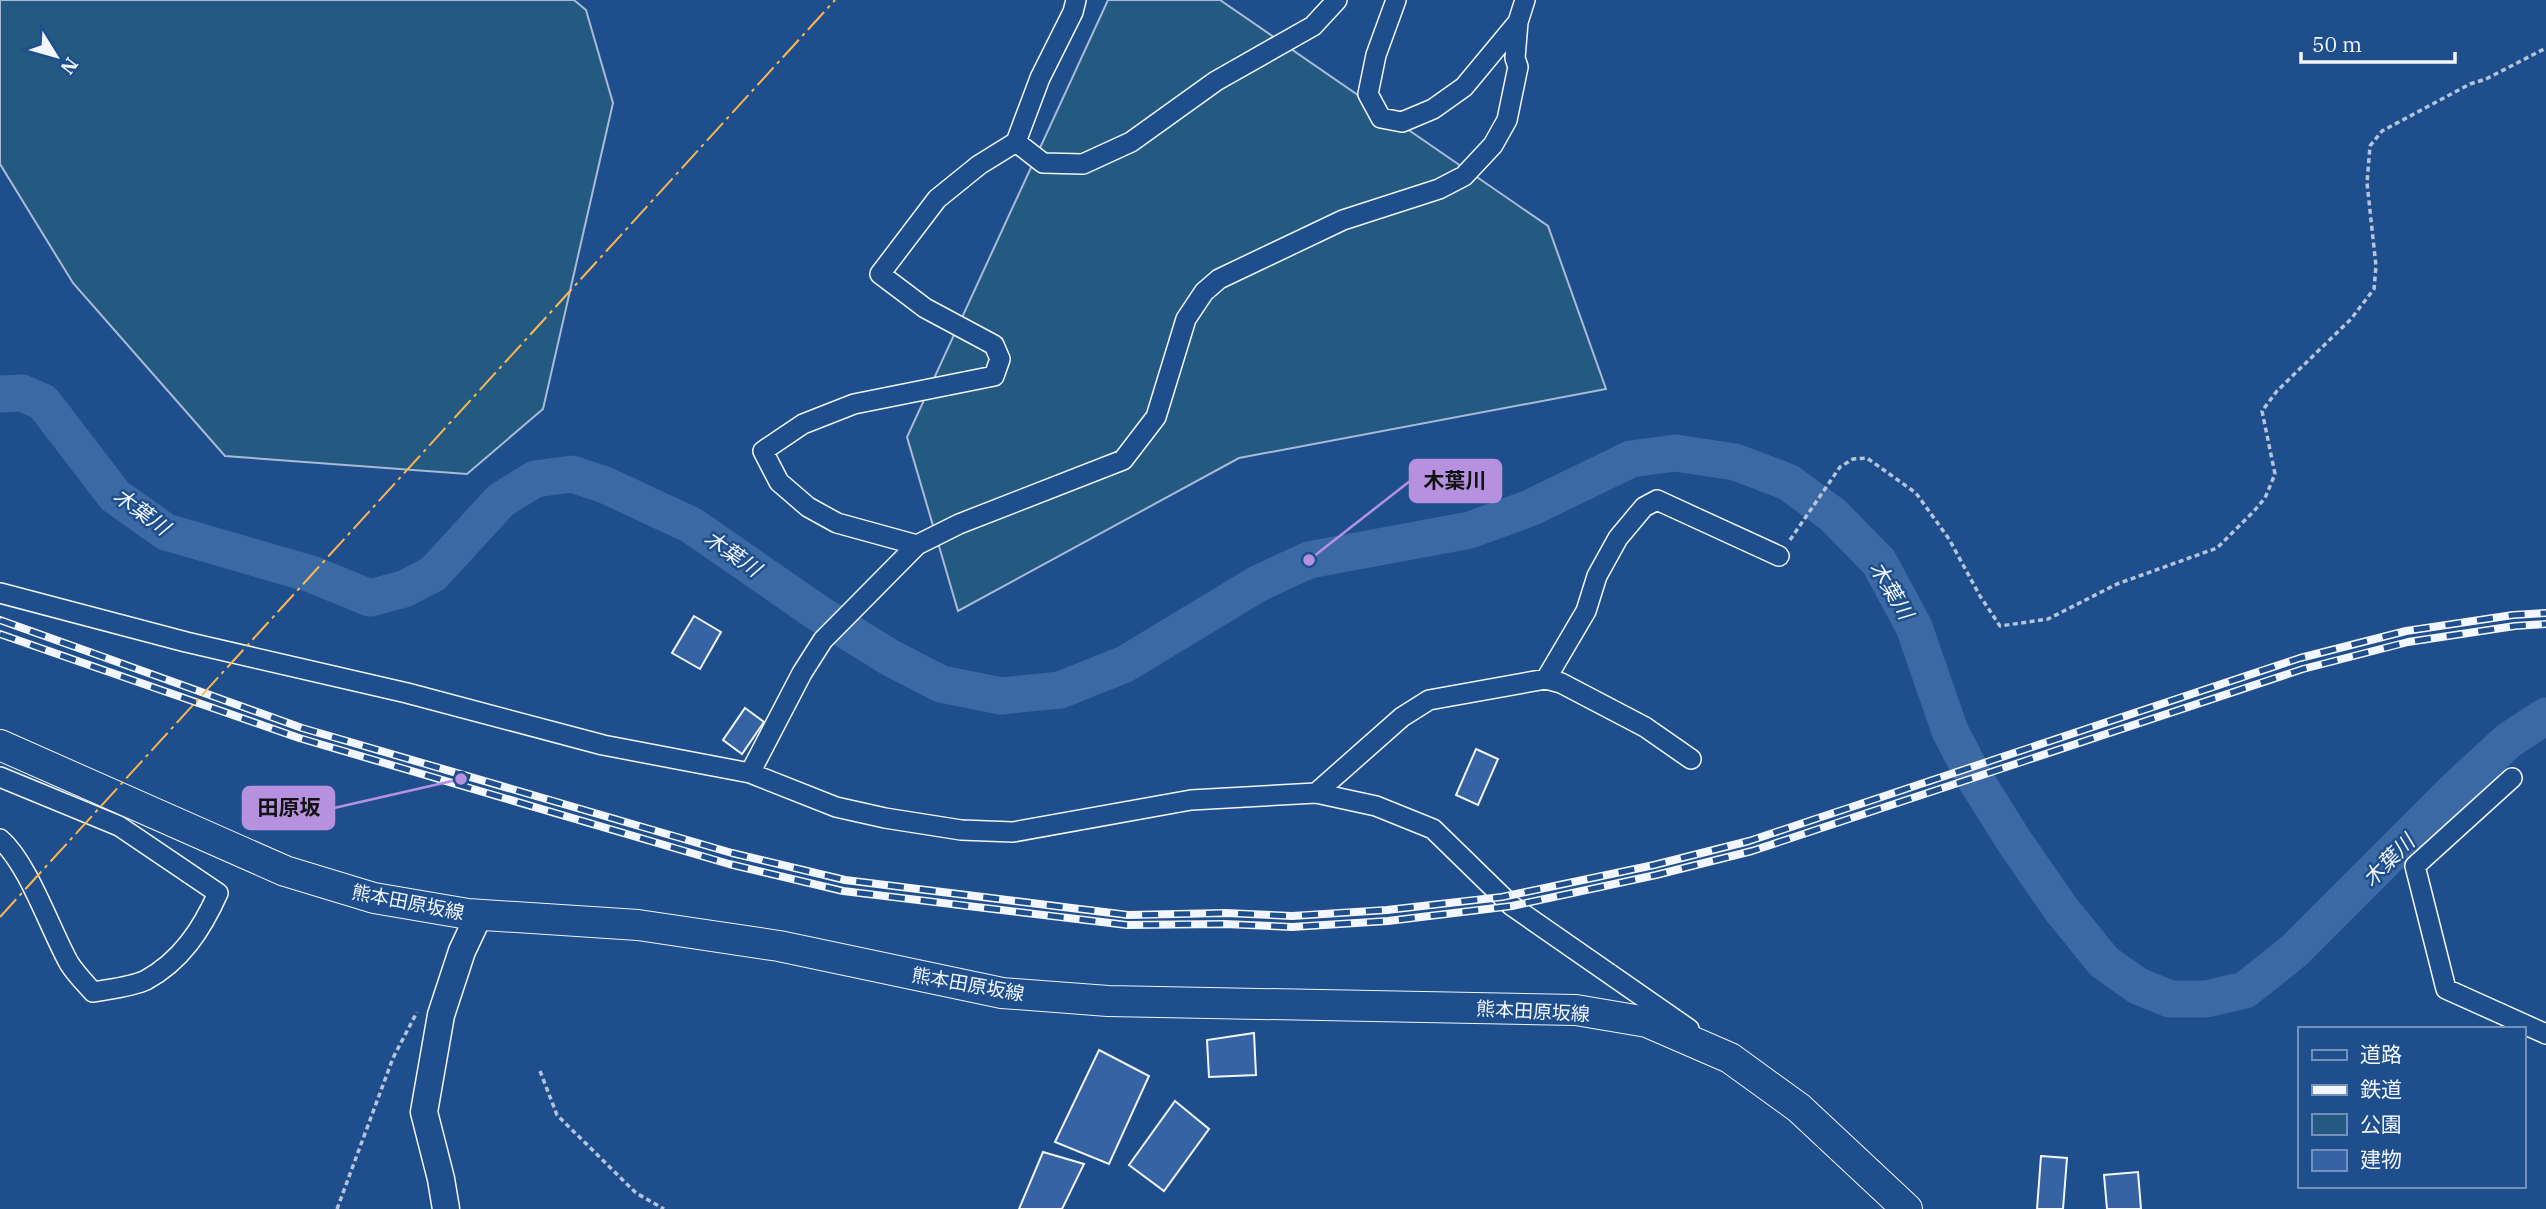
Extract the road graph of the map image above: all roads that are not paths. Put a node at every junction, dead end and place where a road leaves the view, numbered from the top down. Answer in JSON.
{"nodes":[{"id":1,"x":1076,"y":0,"type":"edge"},
{"id":2,"x":1337,"y":0,"type":"edge"},
{"id":3,"x":1396,"y":0,"type":"edge"},
{"id":4,"x":1525,"y":0,"type":"edge"},
{"id":5,"x":1518,"y":22,"type":"junction"},
{"id":6,"x":1016,"y":142,"type":"junction"},
{"id":7,"x":917,"y":545,"type":"junction"},
{"id":8,"x":1779,"y":556,"type":"road end"},
{"id":9,"x":0,"y":593,"type":"edge"},
{"id":10,"x":1546,"y":679,"type":"junction"},
{"id":11,"x":0,"y":746,"type":"edge"},
{"id":12,"x":1691,"y":759,"type":"dead end"},
{"id":13,"x":750,"y":773,"type":"junction"},
{"id":14,"x":0,"y":776,"type":"edge"},
{"id":15,"x":2512,"y":778,"type":"dead end"},
{"id":16,"x":1316,"y":793,"type":"junction"},
{"id":17,"x":0,"y":839,"type":"edge"},
{"id":18,"x":479,"y":915,"type":"junction"},
{"id":19,"x":2546,"y":1034,"type":"edge"},
{"id":20,"x":1730,"y":1058,"type":"junction"},
{"id":21,"x":446,"y":1209,"type":"edge"},
{"id":22,"x":1907,"y":1209,"type":"edge"}],
"edges":[{"from":1,"to":6,"type":"street"},
{"from":2,"to":6,"type":"street"},
{"from":3,"to":5,"type":"street"},
{"from":4,"to":5,"type":"street"},
{"from":5,"to":7,"type":"street"},
{"from":6,"to":7,"type":"street"},
{"from":7,"to":13,"type":"street"},
{"from":8,"to":10,"type":"street"},
{"from":9,"to":13,"type":"street"},
{"from":10,"to":12,"type":"street"},
{"from":10,"to":16,"type":"street"},
{"from":11,"to":18,"type":"main road","name":"熊本田原坂線"},
{"from":13,"to":16,"type":"street"},
{"from":14,"to":17,"type":"street"},
{"from":15,"to":19,"type":"street"},
{"from":16,"to":20,"type":"street"},
{"from":18,"to":20,"type":"main road","name":"熊本田原坂線"},
{"from":18,"to":21,"type":"street"},
{"from":20,"to":22,"type":"main road","name":"熊本田原坂線"}]}
